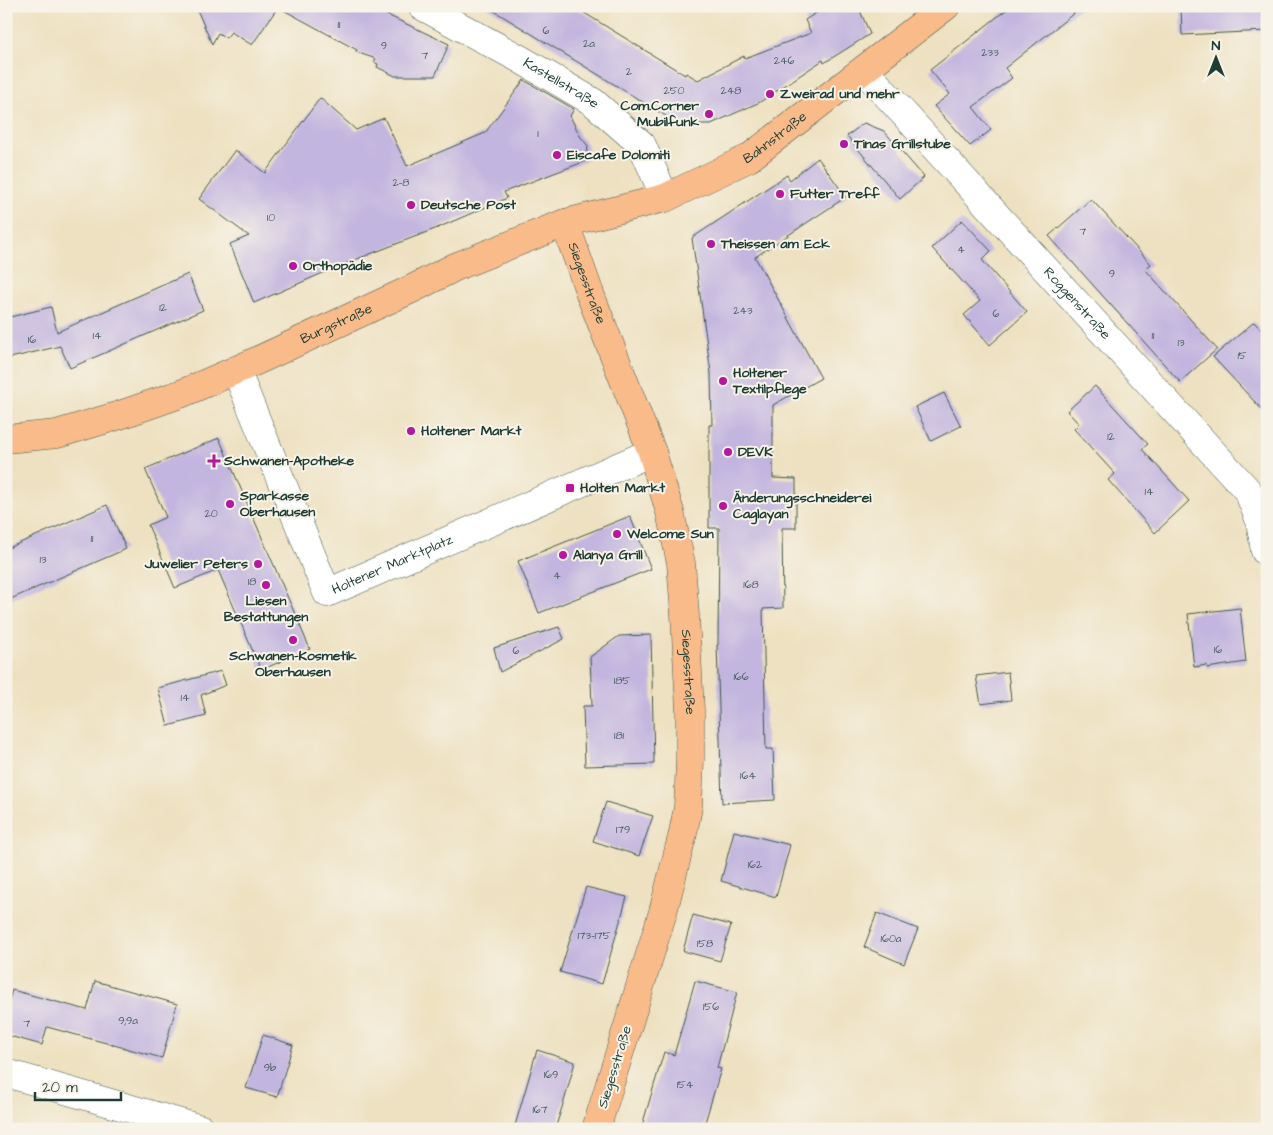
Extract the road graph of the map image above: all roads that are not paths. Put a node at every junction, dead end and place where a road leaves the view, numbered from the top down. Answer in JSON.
{"nodes":[{"id":1,"x":946,"y":6,"type":"edge"},
{"id":2,"x":437,"y":10,"type":"edge"},
{"id":3,"x":864,"y":70,"type":"junction"},
{"id":4,"x":665,"y":198,"type":"junction"},
{"id":5,"x":565,"y":223,"type":"junction"},
{"id":6,"x":236,"y":370,"type":"junction"},
{"id":7,"x":6,"y":439,"type":"edge"},
{"id":8,"x":652,"y":452,"type":"junction"},
{"id":9,"x":1266,"y":551,"type":"dead end"},
{"id":10,"x":6,"y":1073,"type":"edge"},
{"id":11,"x":201,"y":1129,"type":"edge"},
{"id":12,"x":596,"y":1129,"type":"edge"}],
"edges":[{"from":1,"to":3,"type":"main road","name":"Bahnstraße"},
{"from":2,"to":4,"type":"street","name":"Kastellstraße"},
{"from":3,"to":4,"type":"main road","name":"Bahnstraße"},
{"from":3,"to":9,"type":"street","name":"Roggenstraße"},
{"from":4,"to":5,"type":"main road","name":"Burgstraße"},
{"from":5,"to":6,"type":"main road","name":"Burgstraße"},
{"from":5,"to":8,"type":"main road","name":"Siegesstraße"},
{"from":6,"to":7,"type":"main road","name":"Burgstraße"},
{"from":6,"to":8,"type":"street","name":"Holtener Marktplatz"},
{"from":8,"to":12,"type":"main road","name":"Siegesstraße"},
{"from":10,"to":11,"type":"street"}]}
